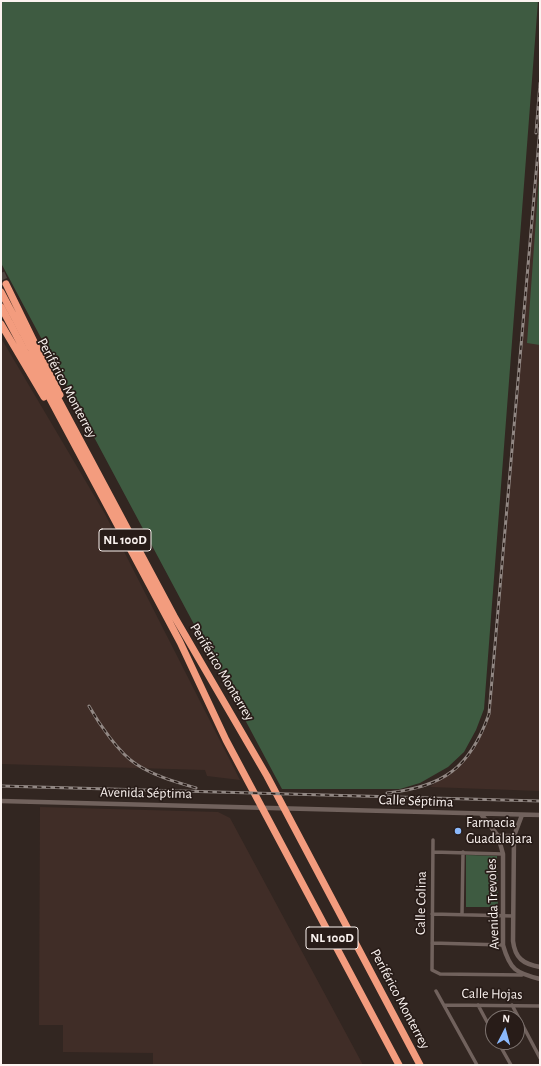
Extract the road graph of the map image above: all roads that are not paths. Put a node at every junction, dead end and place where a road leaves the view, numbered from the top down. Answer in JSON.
{"nodes":[{"id":1,"x":6,"y":284,"type":"tunnel mouth"},
{"id":2,"x":1,"y":292,"type":"tunnel mouth"},
{"id":3,"x":1,"y":307,"type":"edge"},
{"id":4,"x":1,"y":324,"type":"edge"},
{"id":5,"x":58,"y":414,"type":"junction"},
{"id":6,"x":66,"y":414,"type":"junction"},
{"id":7,"x":1,"y":801,"type":"edge"},
{"id":8,"x":289,"y":810,"type":"junction"},
{"id":9,"x":481,"y":814,"type":"junction"},
{"id":10,"x":522,"y":815,"type":"junction"},
{"id":11,"x":540,"y":815,"type":"edge"},
{"id":12,"x":498,"y":836,"type":"junction"},
{"id":13,"x":514,"y":836,"type":"junction"},
{"id":14,"x":433,"y":840,"type":"dead end"},
{"id":15,"x":433,"y":852,"type":"junction"},
{"id":16,"x":463,"y":852,"type":"junction"},
{"id":17,"x":503,"y":854,"type":"junction"},
{"id":18,"x":432,"y":914,"type":"junction"},
{"id":19,"x":462,"y":914,"type":"junction"},
{"id":20,"x":504,"y":915,"type":"junction"},
{"id":21,"x":513,"y":916,"type":"junction"},
{"id":22,"x":432,"y":944,"type":"junction"},
{"id":23,"x":503,"y":945,"type":"junction"},
{"id":24,"x":540,"y":967,"type":"edge"},
{"id":25,"x":522,"y":974,"type":"junction"},
{"id":26,"x":540,"y":979,"type":"edge"},
{"id":27,"x":436,"y":991,"type":"dead end"},
{"id":28,"x":444,"y":1005,"type":"junction"},
{"id":29,"x":478,"y":1005,"type":"junction"},
{"id":30,"x":512,"y":1005,"type":"junction"},
{"id":31,"x":540,"y":1006,"type":"edge"},
{"id":32,"x":485,"y":1018,"type":"edge"},
{"id":33,"x":503,"y":1050,"type":"edge"},
{"id":34,"x":540,"y":1058,"type":"edge"},
{"id":35,"x":399,"y":1065,"type":"edge"},
{"id":36,"x":420,"y":1065,"type":"edge"},
{"id":37,"x":477,"y":1065,"type":"edge"},
{"id":38,"x":511,"y":1065,"type":"edge"}],
"edges":[{"from":1,"to":6,"type":"highway"},
{"from":2,"to":6,"type":"highway","name":"Periférico Monterrey","number":"NL 100D"},
{"from":3,"to":5,"type":"highway","name":"Periférico Monterrey","number":"NL 100D"},
{"from":4,"to":5,"type":"highway"},
{"from":5,"to":35,"type":"highway","name":"Periférico Monterrey","number":"NL 100D"},
{"from":6,"to":8,"type":"highway","name":"Periférico Monterrey","number":"NL 100D"},
{"from":7,"to":8,"type":"street","name":"Avenida Séptima"},
{"from":8,"to":9,"type":"street","name":"Calle Séptima"},
{"from":8,"to":36,"type":"highway","name":"Periférico Monterrey","number":"NL 100D"},
{"from":9,"to":10,"type":"street","name":"Calle Séptima"},
{"from":9,"to":12,"type":"street","name":"Avenida Trevoles"},
{"from":10,"to":11,"type":"street","name":"Calle Séptima"},
{"from":10,"to":13,"type":"street","name":"Avenida Trevoles"},
{"from":12,"to":13,"type":"street"},
{"from":12,"to":17,"type":"street","name":"Avenida Trevoles"},
{"from":13,"to":21,"type":"street","name":"Avenida Trevoles"},
{"from":14,"to":15,"type":"street","name":"Calle Colina"},
{"from":15,"to":16,"type":"street"},
{"from":15,"to":18,"type":"street","name":"Calle Colina"},
{"from":16,"to":17,"type":"street"},
{"from":16,"to":19,"type":"street"},
{"from":17,"to":20,"type":"street","name":"Avenida Trevoles"},
{"from":18,"to":19,"type":"street"},
{"from":18,"to":22,"type":"street","name":"Calle Colina"},
{"from":19,"to":20,"type":"street"},
{"from":20,"to":21,"type":"street"},
{"from":20,"to":23,"type":"street","name":"Avenida Trevoles"},
{"from":21,"to":24,"type":"street","name":"Avenida Trevoles"},
{"from":22,"to":23,"type":"street"},
{"from":22,"to":25,"type":"street","name":"Calle Colina"},
{"from":23,"to":25,"type":"street","name":"Avenida Trevoles"},
{"from":25,"to":26,"type":"street","name":"Avenida Trevoles"},
{"from":27,"to":28,"type":"street"},
{"from":28,"to":29,"type":"street","name":"Calle Hojas"},
{"from":28,"to":37,"type":"street"},
{"from":29,"to":30,"type":"street","name":"Calle Hojas"},
{"from":29,"to":32,"type":"street"},
{"from":30,"to":31,"type":"street","name":"Calle Hojas"},
{"from":30,"to":34,"type":"street"},
{"from":33,"to":38,"type":"street"}]}
